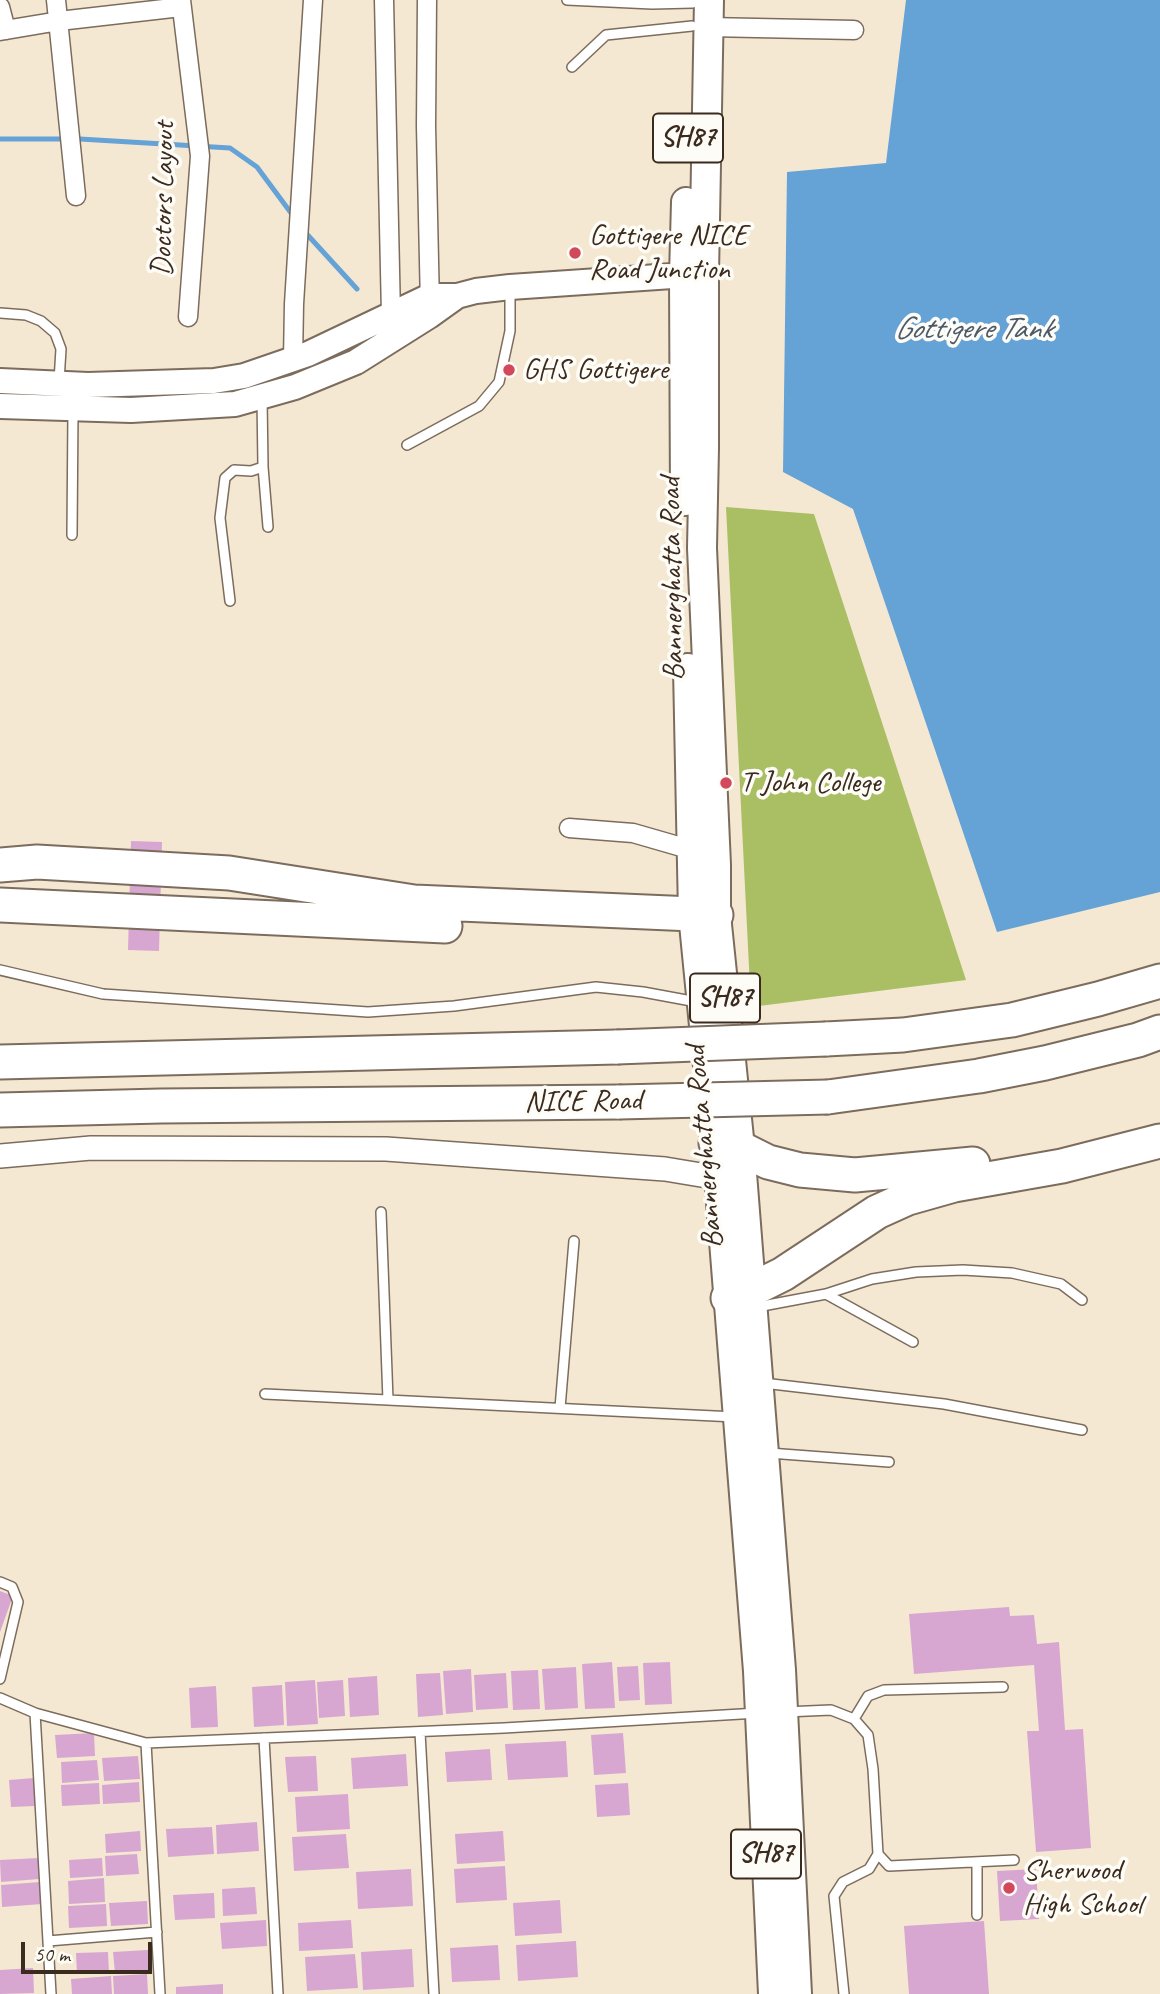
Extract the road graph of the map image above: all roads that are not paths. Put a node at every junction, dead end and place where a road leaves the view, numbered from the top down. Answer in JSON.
{"nodes":[{"id":1,"x":56,"y":0,"type":"edge"},
{"id":2,"x":313,"y":0,"type":"edge"},
{"id":3,"x":384,"y":0,"type":"edge"},
{"id":4,"x":426,"y":0,"type":"edge"},
{"id":5,"x":567,"y":0,"type":"edge"},
{"id":6,"x":652,"y":2,"type":"edge"},
{"id":7,"x":181,"y":3,"type":"edge"},
{"id":8,"x":0,"y":7,"type":"edge"},
{"id":9,"x":699,"y":11,"type":"edge"},
{"id":10,"x":59,"y":21,"type":"junction"},
{"id":11,"x":3,"y":30,"type":"edge"},
{"id":12,"x":853,"y":30,"type":"dead end"},
{"id":13,"x":572,"y":67,"type":"dead end"},
{"id":14,"x":76,"y":196,"type":"dead end"},
{"id":15,"x":694,"y":275,"type":"junction"},
{"id":16,"x":510,"y":287,"type":"junction"},
{"id":17,"x":430,"y":306,"type":"junction"},
{"id":18,"x":0,"y":313,"type":"edge"},
{"id":19,"x":391,"y":315,"type":"junction"},
{"id":20,"x":188,"y":317,"type":"dead end"},
{"id":21,"x":293,"y":360,"type":"junction"},
{"id":22,"x":0,"y":380,"type":"edge"},
{"id":23,"x":262,"y":396,"type":"junction"},
{"id":24,"x":63,"y":400,"type":"junction"},
{"id":25,"x":0,"y":406,"type":"edge"},
{"id":26,"x":407,"y":445,"type":"dead end"},
{"id":27,"x":263,"y":467,"type":"junction"},
{"id":28,"x":268,"y":527,"type":"dead end"},
{"id":29,"x":72,"y":535,"type":"dead end"},
{"id":30,"x":230,"y":601,"type":"dead end"},
{"id":31,"x":569,"y":828,"type":"dead end"},
{"id":32,"x":692,"y":850,"type":"junction"},
{"id":33,"x":0,"y":865,"type":"edge"},
{"id":34,"x":0,"y":905,"type":"edge"},
{"id":35,"x":705,"y":924,"type":"junction"},
{"id":36,"x":0,"y":970,"type":"edge"},
{"id":37,"x":1160,"y":981,"type":"edge"},
{"id":38,"x":702,"y":1003,"type":"junction"},
{"id":39,"x":1160,"y":1032,"type":"edge"},
{"id":40,"x":0,"y":1062,"type":"edge"},
{"id":41,"x":0,"y":1110,"type":"edge"},
{"id":42,"x":1160,"y":1125,"type":"edge"},
{"id":43,"x":1160,"y":1141,"type":"edge"},
{"id":44,"x":728,"y":1145,"type":"junction"},
{"id":45,"x":0,"y":1156,"type":"edge"},
{"id":46,"x":719,"y":1178,"type":"junction"},
{"id":47,"x":381,"y":1212,"type":"dead end"},
{"id":48,"x":574,"y":1241,"type":"dead end"},
{"id":49,"x":825,"y":1294,"type":"junction"},
{"id":50,"x":744,"y":1299,"type":"junction"},
{"id":51,"x":1082,"y":1300,"type":"dead end"},
{"id":52,"x":913,"y":1342,"type":"dead end"},
{"id":53,"x":758,"y":1382,"type":"junction"},
{"id":54,"x":265,"y":1394,"type":"dead end"},
{"id":55,"x":388,"y":1400,"type":"junction"},
{"id":56,"x":560,"y":1408,"type":"junction"},
{"id":57,"x":749,"y":1417,"type":"junction"},
{"id":58,"x":1082,"y":1430,"type":"dead end"},
{"id":59,"x":764,"y":1452,"type":"junction"},
{"id":60,"x":889,"y":1462,"type":"dead end"},
{"id":61,"x":0,"y":1583,"type":"edge"},
{"id":62,"x":0,"y":1679,"type":"edge"},
{"id":63,"x":1003,"y":1687,"type":"dead end"},
{"id":64,"x":0,"y":1698,"type":"edge"},
{"id":65,"x":771,"y":1712,"type":"junction"},
{"id":66,"x":35,"y":1713,"type":"junction"},
{"id":67,"x":854,"y":1719,"type":"junction"},
{"id":68,"x":420,"y":1732,"type":"junction"},
{"id":69,"x":264,"y":1738,"type":"junction"},
{"id":70,"x":146,"y":1743,"type":"junction"},
{"id":71,"x":878,"y":1854,"type":"junction"},
{"id":72,"x":1014,"y":1860,"type":"dead end"},
{"id":73,"x":977,"y":1862,"type":"junction"},
{"id":74,"x":977,"y":1915,"type":"dead end"},
{"id":75,"x":157,"y":1933,"type":"junction"},
{"id":76,"x":48,"y":1941,"type":"junction"},
{"id":77,"x":51,"y":1994,"type":"edge"},
{"id":78,"x":160,"y":1994,"type":"edge"},
{"id":79,"x":278,"y":1994,"type":"edge"},
{"id":80,"x":435,"y":1994,"type":"edge"},
{"id":81,"x":773,"y":1994,"type":"edge"},
{"id":82,"x":797,"y":1994,"type":"edge"},
{"id":83,"x":844,"y":1994,"type":"edge"}],
"edges":[{"from":1,"to":10,"type":"street"},
{"from":2,"to":21,"type":"street"},
{"from":3,"to":19,"type":"street"},
{"from":4,"to":17,"type":"street"},
{"from":5,"to":6,"type":"lane"},
{"from":6,"to":9,"type":"lane"},
{"from":7,"to":10,"type":"street"},
{"from":7,"to":20,"type":"street","name":"Doctors Layout"},
{"from":8,"to":11,"type":"street"},
{"from":9,"to":12,"type":"street"},
{"from":9,"to":13,"type":"lane"},
{"from":9,"to":15,"type":"main road","name":"Bannerghatta Road","number":"SH87"},
{"from":10,"to":11,"type":"street"},
{"from":10,"to":14,"type":"street"},
{"from":15,"to":16,"type":"main road"},
{"from":15,"to":32,"type":"main road","name":"Bannerghatta Road","number":"SH87"},
{"from":15,"to":35,"type":"main road","name":"Bannerghatta Road","number":"SH87"},
{"from":16,"to":17,"type":"main road"},
{"from":16,"to":26,"type":"lane"},
{"from":17,"to":19,"type":"main road"},
{"from":17,"to":23,"type":"main road"},
{"from":18,"to":24,"type":"lane"},
{"from":19,"to":21,"type":"main road"},
{"from":21,"to":24,"type":"main road"},
{"from":22,"to":24,"type":"main road"},
{"from":23,"to":24,"type":"main road"},
{"from":23,"to":27,"type":"lane"},
{"from":24,"to":25,"type":"main road"},
{"from":24,"to":29,"type":"lane"},
{"from":27,"to":28,"type":"lane"},
{"from":27,"to":30,"type":"lane"},
{"from":31,"to":32,"type":"street"},
{"from":32,"to":35,"type":"main road","name":"Bannerghatta Road","number":"SH87"},
{"from":33,"to":35,"type":"highway"},
{"from":34,"to":35,"type":"highway"},
{"from":35,"to":38,"type":"main road","name":"Bannerghatta Road","number":"SH87"},
{"from":35,"to":44,"type":"main road","name":"Bannerghatta Road","number":"SH87"},
{"from":36,"to":38,"type":"lane"},
{"from":37,"to":40,"type":"highway","name":"NICE Road","bridge":true},
{"from":38,"to":44,"type":"main road","name":"Bannerghatta Road","number":"SH87"},
{"from":39,"to":41,"type":"highway","name":"NICE Road","bridge":true},
{"from":42,"to":44,"type":"highway"},
{"from":43,"to":50,"type":"highway"},
{"from":44,"to":46,"type":"main road","name":"Bannerghatta Road","number":"SH87"},
{"from":44,"to":50,"type":"main road","name":"Bannerghatta Road","number":"SH87"},
{"from":45,"to":46,"type":"street"},
{"from":46,"to":50,"type":"main road","name":"Bannerghatta Road","number":"SH87"},
{"from":47,"to":55,"type":"lane"},
{"from":48,"to":56,"type":"lane"},
{"from":49,"to":50,"type":"lane"},
{"from":49,"to":51,"type":"lane"},
{"from":49,"to":52,"type":"lane"},
{"from":50,"to":53,"type":"main road","name":"Bannerghatta Road","number":"SH87"},
{"from":50,"to":57,"type":"main road","name":"Bannerghatta Road","number":"SH87"},
{"from":53,"to":57,"type":"main road","name":"Bannerghatta Road","number":"SH87"},
{"from":53,"to":58,"type":"lane"},
{"from":54,"to":55,"type":"lane"},
{"from":55,"to":56,"type":"lane"},
{"from":56,"to":57,"type":"lane"},
{"from":57,"to":59,"type":"main road","name":"Bannerghatta Road","number":"SH87"},
{"from":57,"to":65,"type":"main road","name":"Bannerghatta Road","number":"SH87"},
{"from":59,"to":60,"type":"lane"},
{"from":59,"to":65,"type":"main road","name":"Bannerghatta Road","number":"SH87"},
{"from":61,"to":62,"type":"lane"},
{"from":63,"to":67,"type":"lane"},
{"from":64,"to":66,"type":"lane"},
{"from":65,"to":67,"type":"lane"},
{"from":65,"to":68,"type":"lane"},
{"from":65,"to":81,"type":"main road","name":"Bannerghatta Road","number":"SH87"},
{"from":65,"to":82,"type":"main road","name":"Bannerghatta Road","number":"SH87"},
{"from":66,"to":70,"type":"lane"},
{"from":66,"to":76,"type":"lane"},
{"from":67,"to":71,"type":"lane"},
{"from":68,"to":69,"type":"lane"},
{"from":68,"to":80,"type":"lane"},
{"from":69,"to":70,"type":"lane"},
{"from":69,"to":79,"type":"lane"},
{"from":70,"to":75,"type":"lane"},
{"from":71,"to":73,"type":"lane"},
{"from":71,"to":83,"type":"lane"},
{"from":72,"to":73,"type":"lane"},
{"from":73,"to":74,"type":"lane"},
{"from":75,"to":76,"type":"lane"},
{"from":75,"to":78,"type":"lane"},
{"from":76,"to":77,"type":"lane"}]}
